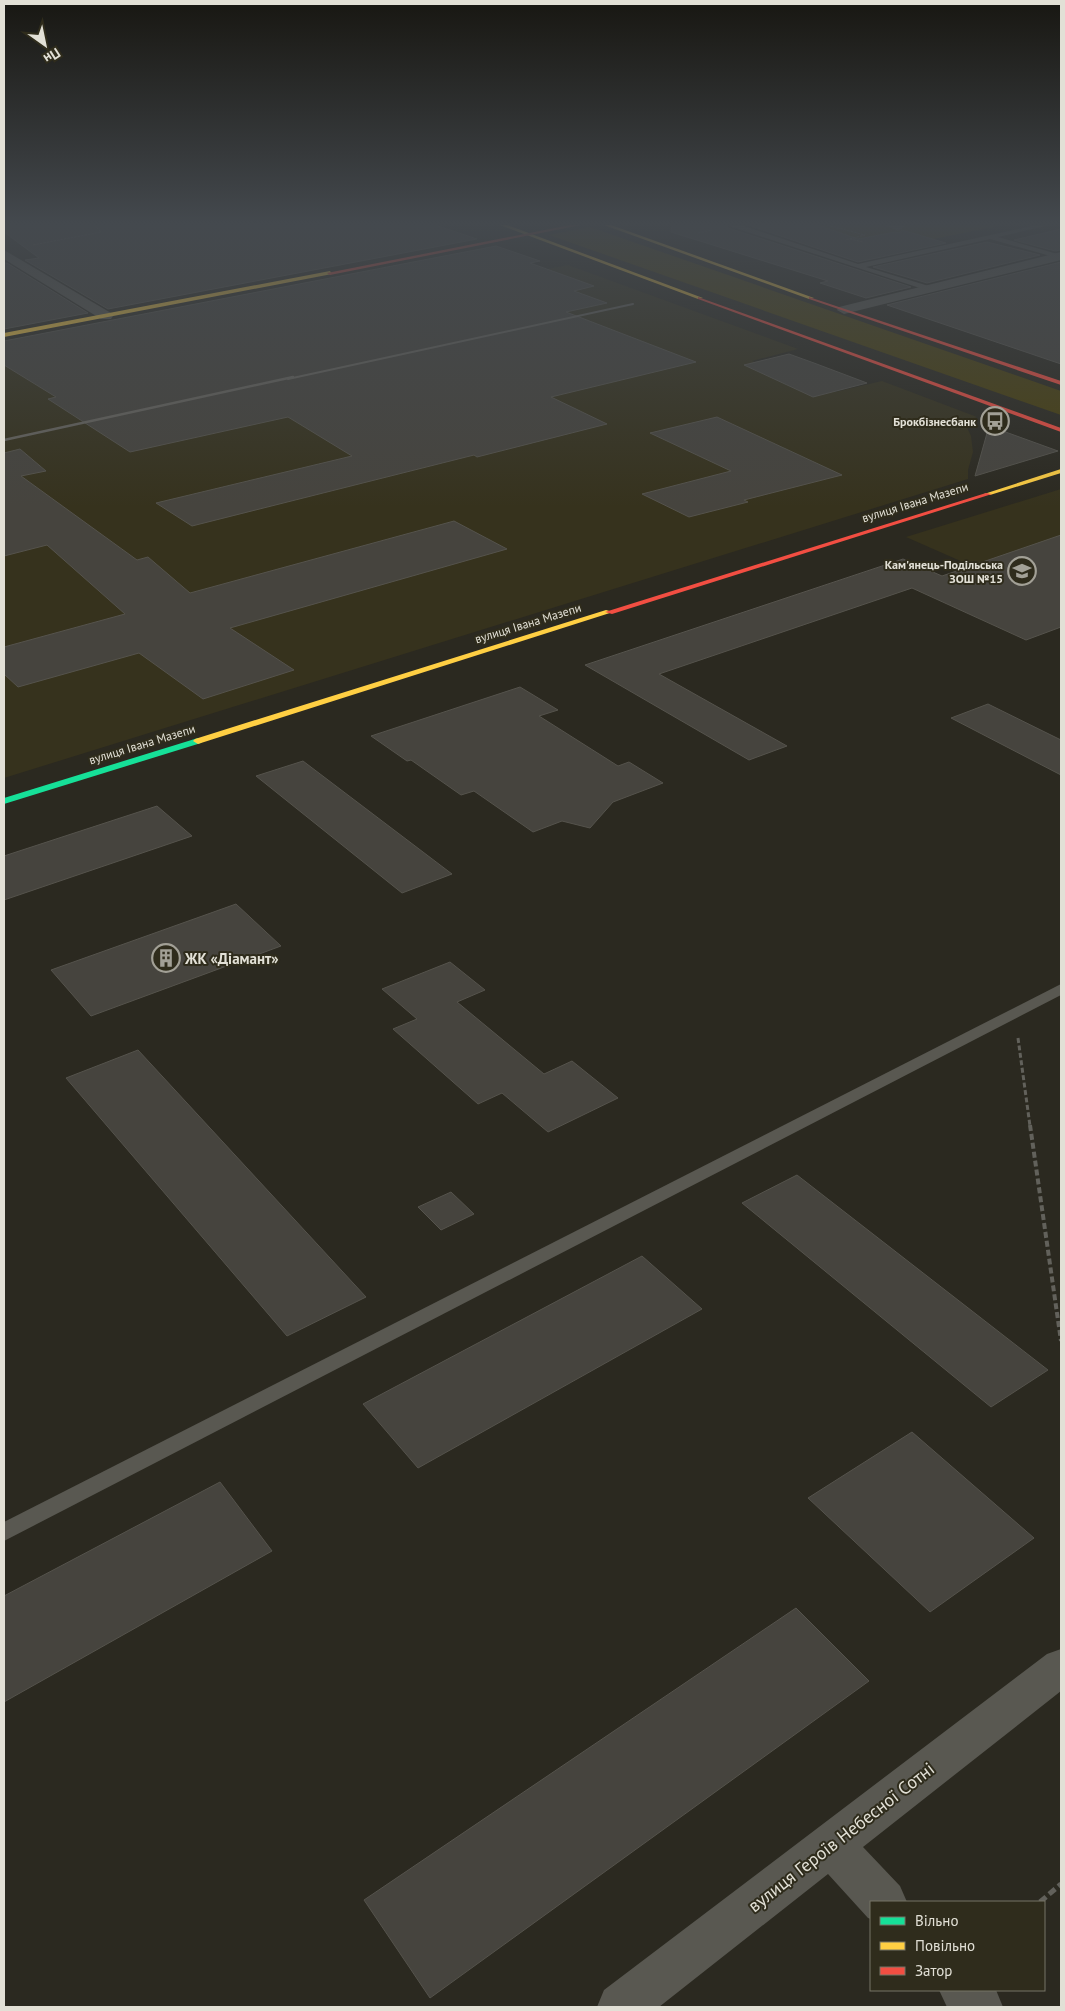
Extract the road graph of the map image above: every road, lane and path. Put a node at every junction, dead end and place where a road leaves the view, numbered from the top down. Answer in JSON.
{"nodes":[{"id":1,"x":91,"y":319,"type":"edge"},
{"id":2,"x":756,"y":319,"type":"edge"},
{"id":3,"x":870,"y":319,"type":"edge"},
{"id":4,"x":4,"y":335,"type":"edge"},
{"id":5,"x":1061,"y":383,"type":"edge"},
{"id":6,"x":1061,"y":430,"type":"edge"},
{"id":7,"x":1061,"y":471,"type":"edge"},
{"id":8,"x":4,"y":802,"type":"edge"},
{"id":9,"x":1061,"y":989,"type":"edge"},
{"id":10,"x":1015,"y":1012,"type":"junction"},
{"id":11,"x":1061,"y":1341,"type":"edge"},
{"id":12,"x":4,"y":1532,"type":"edge"},
{"id":13,"x":1061,"y":1667,"type":"edge"},
{"id":14,"x":832,"y":1845,"type":"junction"},
{"id":15,"x":1061,"y":1884,"type":"edge"},
{"id":16,"x":883,"y":1901,"type":"edge"},
{"id":17,"x":1041,"y":1901,"type":"edge"},
{"id":18,"x":964,"y":1991,"type":"edge"},
{"id":19,"x":621,"y":2007,"type":"edge"},
{"id":20,"x":979,"y":2007,"type":"edge"}],
"edges":[{"from":1,"to":4,"type":"street"},
{"from":2,"to":6,"type":"street"},
{"from":3,"to":5,"type":"street"},
{"from":7,"to":8,"type":"street","name":"вулиця Івана Мазепи"},
{"from":9,"to":10,"type":"lane"},
{"from":10,"to":11,"type":"path"},
{"from":10,"to":12,"type":"lane"},
{"from":13,"to":14,"type":"street","name":"вулиця Героїв Небесної Сотні"},
{"from":14,"to":16,"type":"street"},
{"from":14,"to":19,"type":"street","name":"вулиця Героїв Небесної Сотні"},
{"from":15,"to":17,"type":"path"},
{"from":18,"to":20,"type":"street"}]}
